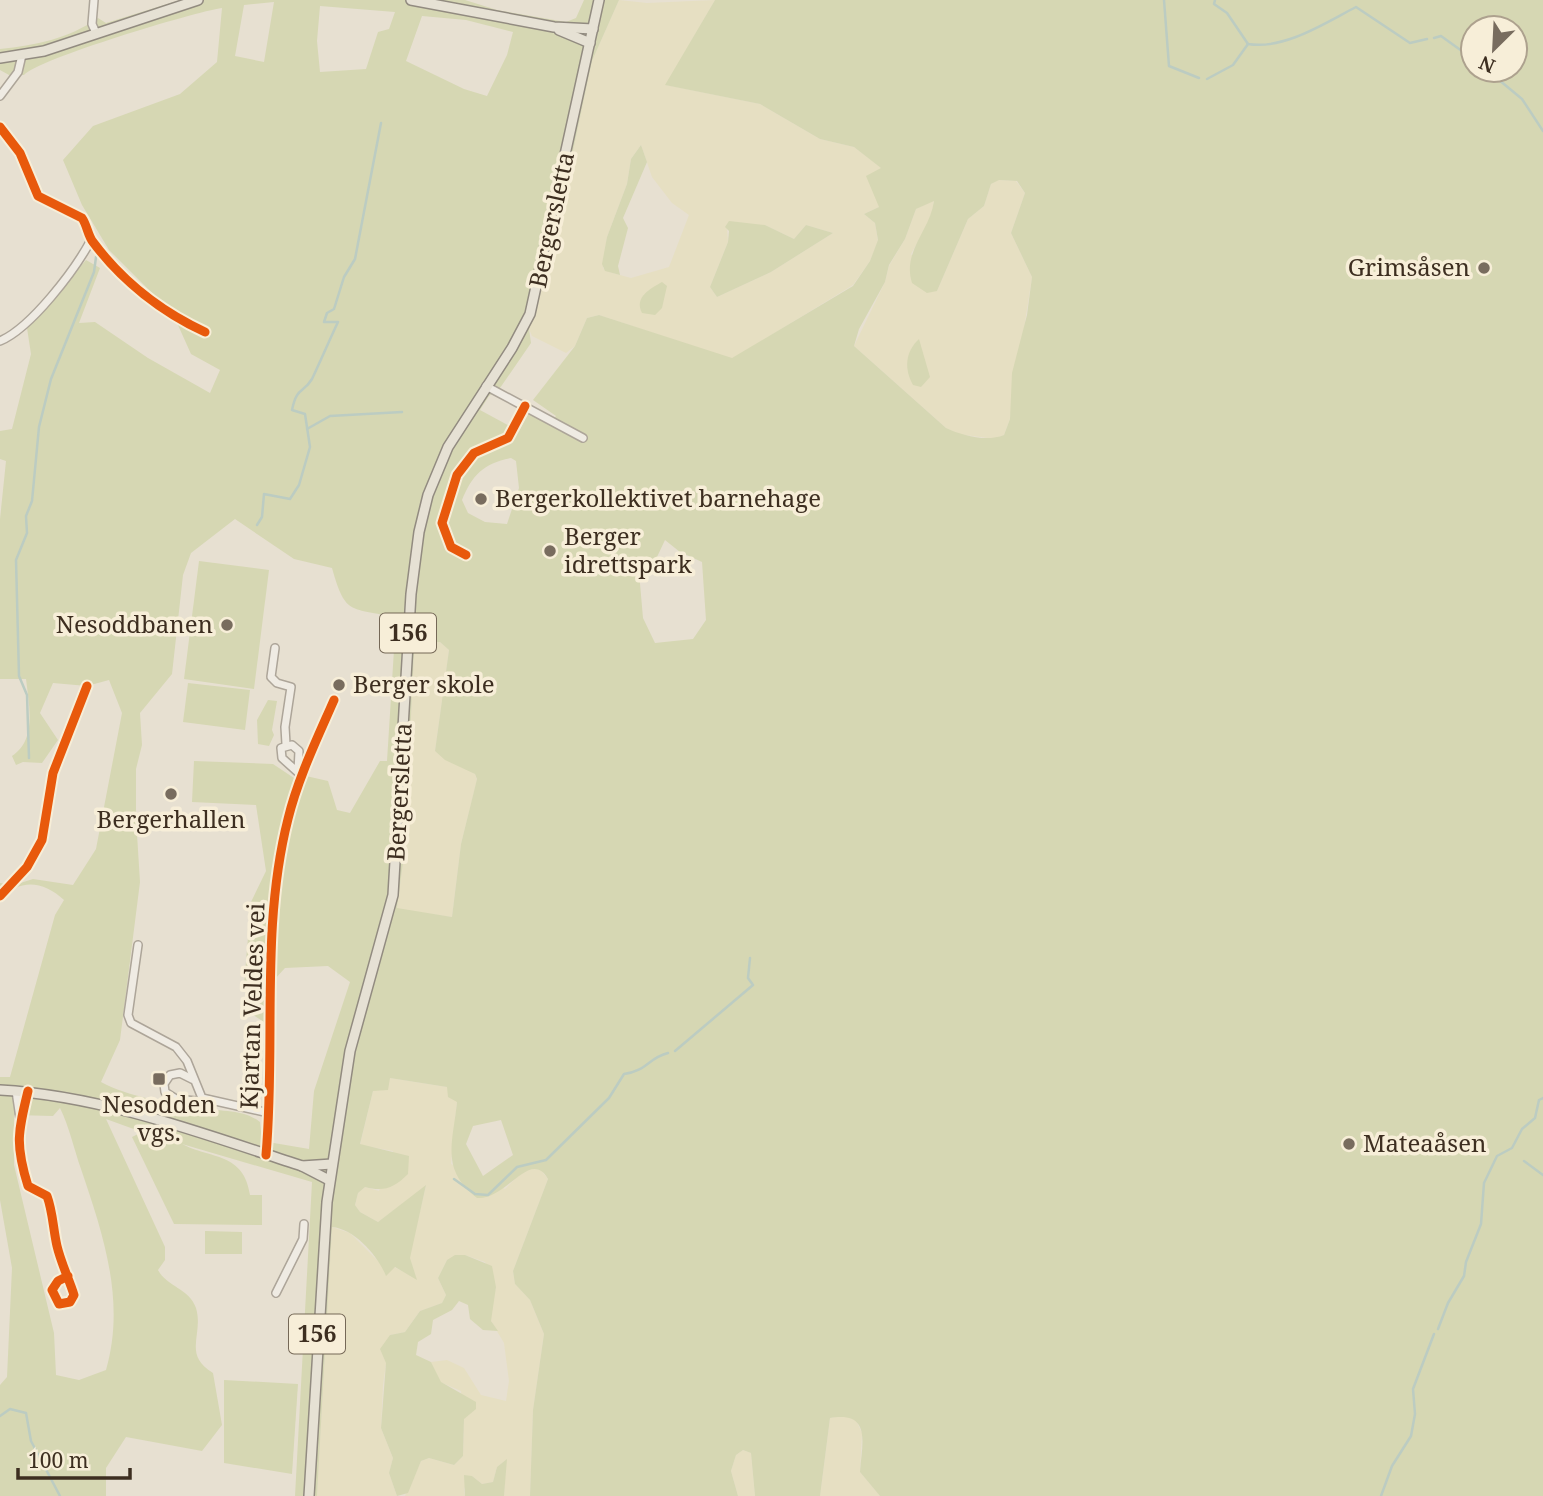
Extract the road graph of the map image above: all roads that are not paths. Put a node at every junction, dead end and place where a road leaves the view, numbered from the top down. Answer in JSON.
{"nodes":[{"id":1,"x":93,"y":0,"type":"edge"},
{"id":2,"x":198,"y":0,"type":"edge"},
{"id":3,"x":411,"y":0,"type":"edge"},
{"id":4,"x":599,"y":0,"type":"edge"},
{"id":5,"x":604,"y":0,"type":"edge"},
{"id":6,"x":429,"y":1,"type":"edge"},
{"id":7,"x":554,"y":27,"type":"junction"},
{"id":8,"x":593,"y":29,"type":"junction"},
{"id":9,"x":96,"y":33,"type":"junction"},
{"id":10,"x":590,"y":43,"type":"junction"},
{"id":11,"x":22,"y":55,"type":"junction"},
{"id":12,"x":0,"y":58,"type":"edge"},
{"id":13,"x":0,"y":96,"type":"edge"},
{"id":14,"x":0,"y":127,"type":"edge"},
{"id":15,"x":91,"y":240,"type":"junction"},
{"id":16,"x":205,"y":332,"type":"dead end"},
{"id":17,"x":0,"y":341,"type":"edge"},
{"id":18,"x":486,"y":386,"type":"junction"},
{"id":19,"x":525,"y":407,"type":"junction"},
{"id":20,"x":583,"y":438,"type":"dead end"},
{"id":21,"x":466,"y":555,"type":"dead end"},
{"id":22,"x":275,"y":648,"type":"dead end"},
{"id":23,"x":87,"y":686,"type":"dead end"},
{"id":24,"x":334,"y":700,"type":"dead end"},
{"id":25,"x":286,"y":744,"type":"junction"},
{"id":26,"x":300,"y":774,"type":"junction"},
{"id":27,"x":0,"y":895,"type":"edge"},
{"id":28,"x":138,"y":945,"type":"dead end"},
{"id":29,"x":192,"y":1079,"type":"junction"},
{"id":30,"x":0,"y":1090,"type":"edge"},
{"id":31,"x":16,"y":1091,"type":"junction"},
{"id":32,"x":28,"y":1091,"type":"junction"},
{"id":33,"x":210,"y":1102,"type":"junction"},
{"id":34,"x":269,"y":1113,"type":"junction"},
{"id":35,"x":20,"y":1118,"type":"junction"},
{"id":36,"x":266,"y":1155,"type":"junction"},
{"id":37,"x":302,"y":1166,"type":"junction"},
{"id":38,"x":330,"y":1172,"type":"junction"},
{"id":39,"x":304,"y":1224,"type":"dead end"},
{"id":40,"x":68,"y":1276,"type":"dead end"},
{"id":41,"x":276,"y":1293,"type":"dead end"},
{"id":42,"x":309,"y":1496,"type":"edge"}],
"edges":[{"from":1,"to":9,"type":"street"},
{"from":2,"to":9,"type":"main road"},
{"from":3,"to":6,"type":"main road"},
{"from":4,"to":8,"type":"main road","number":"156"},
{"from":5,"to":8,"type":"main road","number":"156"},
{"from":6,"to":7,"type":"main road"},
{"from":7,"to":8,"type":"main road"},
{"from":7,"to":10,"type":"main road"},
{"from":8,"to":10,"type":"main road","number":"156"},
{"from":9,"to":11,"type":"main road"},
{"from":10,"to":18,"type":"main road","name":"Bergersletta","number":"156"},
{"from":11,"to":12,"type":"main road"},
{"from":11,"to":13,"type":"street"},
{"from":14,"to":15,"type":"street"},
{"from":15,"to":16,"type":"street"},
{"from":15,"to":17,"type":"street"},
{"from":18,"to":19,"type":"street"},
{"from":18,"to":38,"type":"main road","name":"Bergersletta","number":"156"},
{"from":19,"to":20,"type":"street"},
{"from":19,"to":21,"type":"street"},
{"from":22,"to":25,"type":"street"},
{"from":23,"to":27,"type":"street"},
{"from":24,"to":26,"type":"street","name":"Kjartan Veldes vei"},
{"from":25,"to":26,"type":"street"},
{"from":25,"to":26,"type":"street"},
{"from":26,"to":34,"type":"street","name":"Kjartan Veldes vei"},
{"from":28,"to":29,"type":"street","name":"Kjartan Veldes vei"},
{"from":29,"to":33,"type":"street","name":"Kjartan Veldes vei"},
{"from":29,"to":33,"type":"street"},
{"from":30,"to":31,"type":"main road"},
{"from":31,"to":32,"type":"main road"},
{"from":31,"to":35,"type":"street"},
{"from":32,"to":35,"type":"street"},
{"from":32,"to":36,"type":"main road"},
{"from":33,"to":34,"type":"street","name":"Kjartan Veldes vei"},
{"from":34,"to":36,"type":"street","name":"Kjartan Veldes vei"},
{"from":35,"to":40,"type":"street"},
{"from":36,"to":37,"type":"main road"},
{"from":37,"to":38,"type":"main road"},
{"from":37,"to":38,"type":"main road"},
{"from":38,"to":42,"type":"main road","number":"156"},
{"from":39,"to":41,"type":"street"}]}
